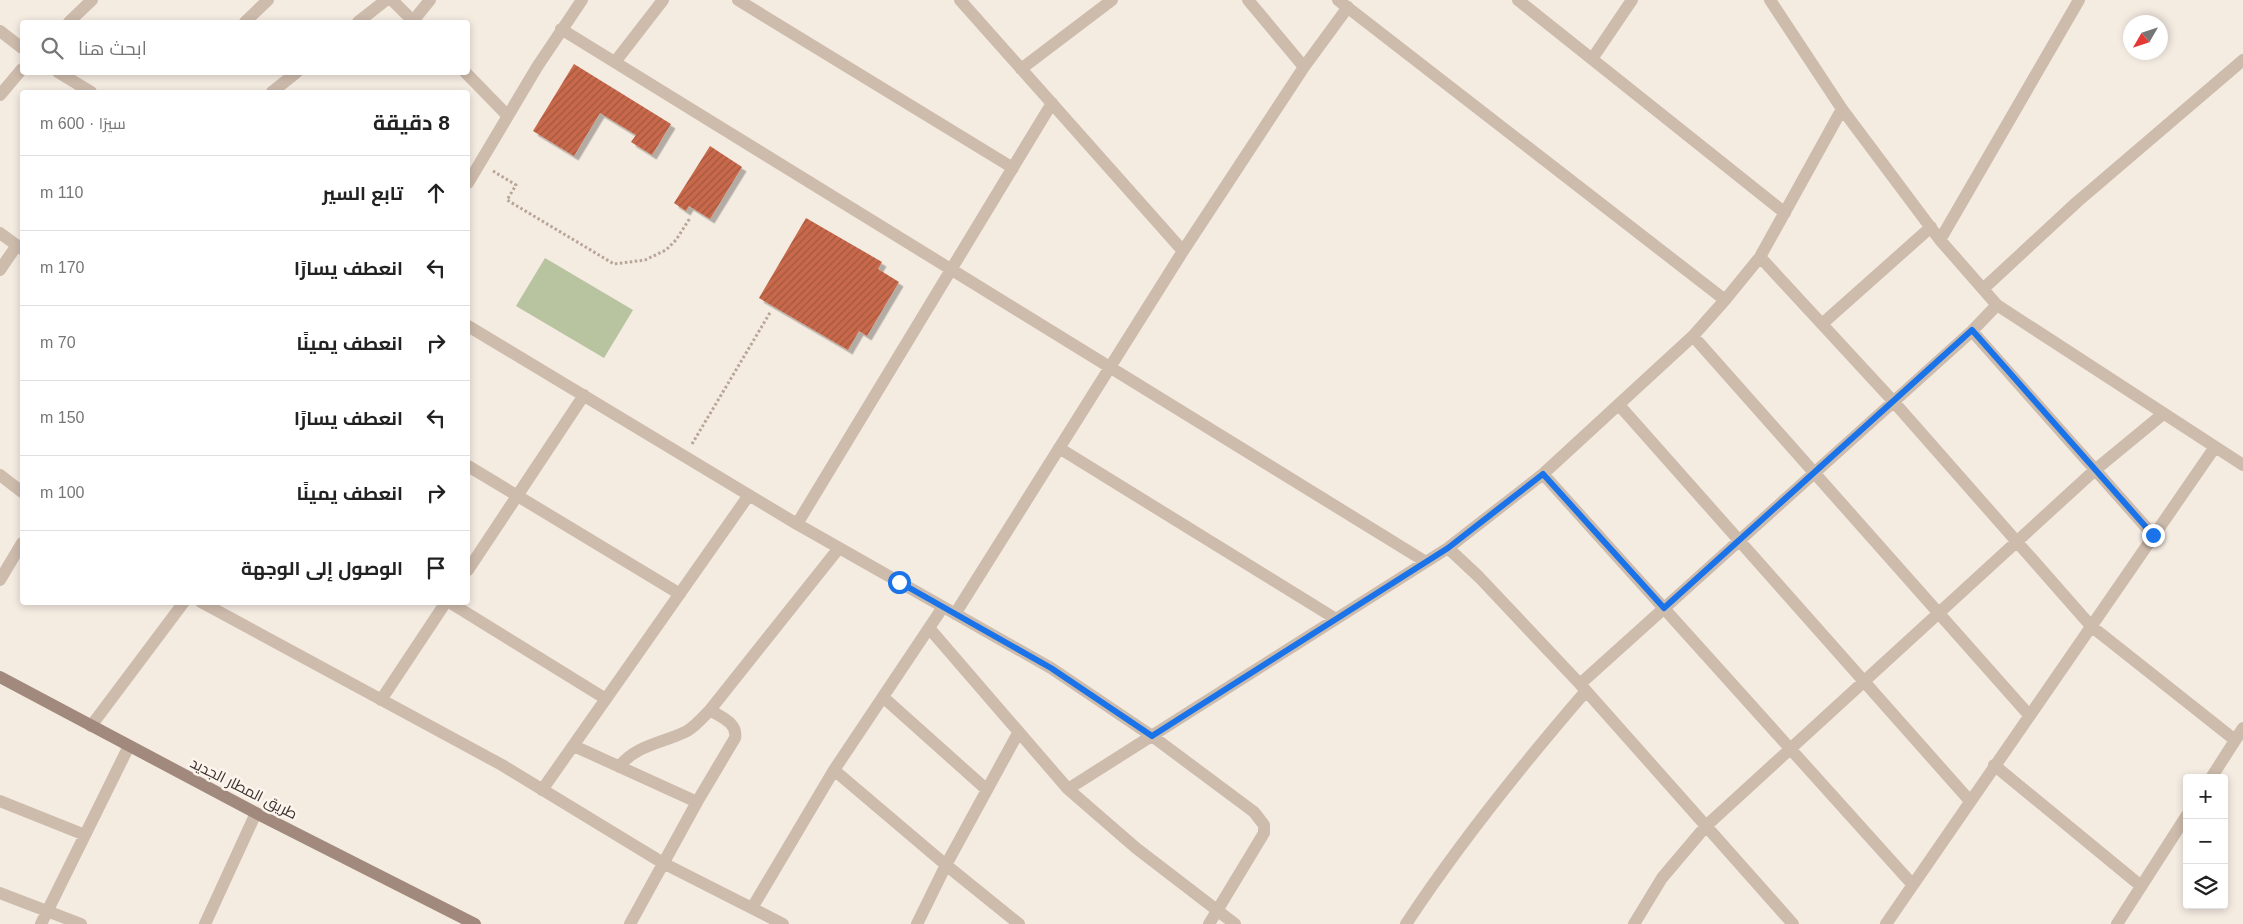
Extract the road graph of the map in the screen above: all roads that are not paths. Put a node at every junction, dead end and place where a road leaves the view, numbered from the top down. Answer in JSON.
{"nodes":[{"id":1,"x":92,"y":0,"type":"edge"},
{"id":2,"x":268,"y":0,"type":"edge"},
{"id":3,"x":386,"y":0,"type":"edge"},
{"id":4,"x":392,"y":0,"type":"edge"},
{"id":5,"x":430,"y":0,"type":"edge"},
{"id":6,"x":582,"y":0,"type":"edge"},
{"id":7,"x":663,"y":0,"type":"edge"},
{"id":8,"x":738,"y":0,"type":"edge"},
{"id":9,"x":960,"y":0,"type":"edge"},
{"id":10,"x":1112,"y":0,"type":"edge"},
{"id":11,"x":1248,"y":0,"type":"edge"},
{"id":12,"x":1518,"y":0,"type":"edge"},
{"id":13,"x":1632,"y":0,"type":"edge"},
{"id":14,"x":1770,"y":0,"type":"edge"},
{"id":15,"x":2079,"y":0,"type":"edge"},
{"id":16,"x":1343,"y":4,"type":"edge"},
{"id":17,"x":1096,"y":5,"type":"edge"},
{"id":18,"x":71,"y":20,"type":"edge"},
{"id":19,"x":246,"y":20,"type":"edge"},
{"id":20,"x":361,"y":20,"type":"edge"},
{"id":21,"x":411,"y":20,"type":"edge"},
{"id":22,"x":415,"y":20,"type":"edge"},
{"id":23,"x":561,"y":29,"type":"junction"},
{"id":24,"x":0,"y":31,"type":"edge"},
{"id":25,"x":20,"y":46,"type":"edge"},
{"id":26,"x":1592,"y":59,"type":"junction"},
{"id":27,"x":2243,"y":60,"type":"edge"},
{"id":28,"x":615,"y":62,"type":"junction"},
{"id":29,"x":1304,"y":67,"type":"junction"},
{"id":30,"x":1021,"y":68,"type":"junction"},
{"id":31,"x":20,"y":71,"type":"edge"},
{"id":32,"x":63,"y":75,"type":"edge"},
{"id":33,"x":293,"y":75,"type":"edge"},
{"id":34,"x":467,"y":75,"type":"edge"},
{"id":35,"x":88,"y":90,"type":"edge"},
{"id":36,"x":274,"y":90,"type":"edge"},
{"id":37,"x":0,"y":96,"type":"edge"},
{"id":38,"x":1052,"y":103,"type":"junction"},
{"id":39,"x":1842,"y":109,"type":"junction"},
{"id":40,"x":508,"y":116,"type":"junction"},
{"id":41,"x":1013,"y":168,"type":"junction"},
{"id":42,"x":470,"y":180,"type":"edge"},
{"id":43,"x":1785,"y":213,"type":"junction"},
{"id":44,"x":1931,"y":227,"type":"junction"},
{"id":45,"x":0,"y":233,"type":"edge"},
{"id":46,"x":1940,"y":240,"type":"junction"},
{"id":47,"x":20,"y":247,"type":"edge"},
{"id":48,"x":1182,"y":251,"type":"junction"},
{"id":49,"x":1760,"y":257,"type":"junction"},
{"id":50,"x":0,"y":270,"type":"edge"},
{"id":51,"x":952,"y":270,"type":"junction"},
{"id":52,"x":1982,"y":289,"type":"junction"},
{"id":53,"x":1725,"y":300,"type":"junction"},
{"id":54,"x":1997,"y":306,"type":"junction"},
{"id":55,"x":1822,"y":324,"type":"junction"},
{"id":56,"x":470,"y":327,"type":"edge"},
{"id":57,"x":1972,"y":330,"type":"junction"},
{"id":58,"x":1693,"y":336,"type":"junction"},
{"id":59,"x":1109,"y":367,"type":"junction"},
{"id":60,"x":584,"y":396,"type":"junction"},
{"id":61,"x":1893,"y":401,"type":"junction"},
{"id":62,"x":1620,"y":405,"type":"junction"},
{"id":63,"x":2163,"y":414,"type":"junction"},
{"id":64,"x":2215,"y":447,"type":"junction"},
{"id":65,"x":1059,"y":448,"type":"junction"},
{"id":66,"x":2243,"y":465,"type":"edge"},
{"id":67,"x":470,"y":467,"type":"edge"},
{"id":68,"x":2095,"y":470,"type":"junction"},
{"id":69,"x":1815,"y":472,"type":"junction"},
{"id":70,"x":1543,"y":474,"type":"junction"},
{"id":71,"x":0,"y":475,"type":"edge"},
{"id":72,"x":20,"y":490,"type":"edge"},
{"id":73,"x":749,"y":495,"type":"junction"},
{"id":74,"x":517,"y":496,"type":"junction"},
{"id":75,"x":797,"y":524,"type":"junction"},
{"id":76,"x":2153,"y":535,"type":"junction"},
{"id":77,"x":1740,"y":539,"type":"junction"},
{"id":78,"x":2017,"y":542,"type":"junction"},
{"id":79,"x":20,"y":546,"type":"edge"},
{"id":80,"x":839,"y":548,"type":"junction"},
{"id":81,"x":1448,"y":548,"type":"junction"},
{"id":82,"x":1426,"y":562,"type":"junction"},
{"id":83,"x":470,"y":567,"type":"edge"},
{"id":84,"x":0,"y":580,"type":"edge"},
{"id":85,"x":680,"y":594,"type":"junction"},
{"id":86,"x":182,"y":605,"type":"edge"},
{"id":87,"x":206,"y":605,"type":"edge"},
{"id":88,"x":445,"y":605,"type":"edge"},
{"id":89,"x":452,"y":605,"type":"edge"},
{"id":90,"x":943,"y":607,"type":"junction"},
{"id":91,"x":1664,"y":608,"type":"junction"},
{"id":92,"x":1939,"y":613,"type":"junction"},
{"id":93,"x":955,"y":614,"type":"junction"},
{"id":94,"x":1336,"y":619,"type":"junction"},
{"id":95,"x":2091,"y":626,"type":"junction"},
{"id":96,"x":929,"y":628,"type":"junction"},
{"id":97,"x":0,"y":677,"type":"edge"},
{"id":98,"x":1865,"y":681,"type":"junction"},
{"id":99,"x":1583,"y":687,"type":"junction"},
{"id":100,"x":883,"y":697,"type":"junction"},
{"id":101,"x":606,"y":699,"type":"junction"},
{"id":102,"x":381,"y":700,"type":"junction"},
{"id":103,"x":710,"y":710,"type":"junction"},
{"id":104,"x":2029,"y":715,"type":"junction"},
{"id":105,"x":91,"y":726,"type":"junction"},
{"id":106,"x":2243,"y":728,"type":"edge"},
{"id":107,"x":1018,"y":733,"type":"junction"},
{"id":108,"x":1152,"y":736,"type":"junction"},
{"id":109,"x":2235,"y":740,"type":"junction"},
{"id":110,"x":129,"y":746,"type":"junction"},
{"id":111,"x":574,"y":746,"type":"junction"},
{"id":112,"x":1791,"y":749,"type":"junction"},
{"id":113,"x":1994,"y":765,"type":"junction"},
{"id":114,"x":619,"y":767,"type":"junction"},
{"id":115,"x":834,"y":770,"type":"junction"},
{"id":116,"x":2214,"y":774,"type":"edge"},
{"id":117,"x":1068,"y":789,"type":"junction"},
{"id":118,"x":542,"y":790,"type":"junction"},
{"id":119,"x":987,"y":790,"type":"junction"},
{"id":120,"x":0,"y":801,"type":"edge"},
{"id":121,"x":1970,"y":801,"type":"junction"},
{"id":122,"x":697,"y":802,"type":"junction"},
{"id":123,"x":256,"y":813,"type":"junction"},
{"id":124,"x":2184,"y":819,"type":"edge"},
{"id":125,"x":1706,"y":826,"type":"junction"},
{"id":126,"x":85,"y":835,"type":"junction"},
{"id":127,"x":663,"y":863,"type":"junction"},
{"id":128,"x":946,"y":865,"type":"junction"},
{"id":129,"x":1912,"y":884,"type":"junction"},
{"id":130,"x":2141,"y":886,"type":"junction"},
{"id":131,"x":0,"y":893,"type":"edge"},
{"id":132,"x":752,"y":908,"type":"junction"},
{"id":133,"x":47,"y":911,"type":"junction"},
{"id":134,"x":1217,"y":911,"type":"junction"},
{"id":135,"x":469,"y":923,"type":"edge"},
{"id":136,"x":41,"y":924,"type":"edge"},
{"id":137,"x":81,"y":924,"type":"edge"},
{"id":138,"x":205,"y":924,"type":"edge"},
{"id":139,"x":630,"y":924,"type":"edge"},
{"id":140,"x":783,"y":924,"type":"edge"},
{"id":141,"x":917,"y":924,"type":"edge"},
{"id":142,"x":1019,"y":924,"type":"edge"},
{"id":143,"x":1209,"y":924,"type":"edge"},
{"id":144,"x":1235,"y":924,"type":"edge"},
{"id":145,"x":1406,"y":924,"type":"edge"},
{"id":146,"x":1634,"y":924,"type":"edge"},
{"id":147,"x":1792,"y":924,"type":"edge"},
{"id":148,"x":1886,"y":924,"type":"edge"},
{"id":149,"x":2117,"y":924,"type":"edge"}],
"edges":[{"from":1,"to":18,"type":"street"},
{"from":2,"to":19,"type":"street"},
{"from":3,"to":20,"type":"street"},
{"from":4,"to":21,"type":"street"},
{"from":5,"to":22,"type":"street"},
{"from":6,"to":23,"type":"street"},
{"from":7,"to":28,"type":"street"},
{"from":8,"to":41,"type":"street"},
{"from":9,"to":30,"type":"street"},
{"from":10,"to":17,"type":"street"},
{"from":11,"to":29,"type":"street"},
{"from":12,"to":26,"type":"street"},
{"from":13,"to":26,"type":"street"},
{"from":14,"to":39,"type":"street"},
{"from":15,"to":46,"type":"street"},
{"from":16,"to":29,"type":"street"},
{"from":16,"to":53,"type":"street"},
{"from":17,"to":30,"type":"street"},
{"from":23,"to":28,"type":"street"},
{"from":23,"to":40,"type":"street"},
{"from":24,"to":25,"type":"street"},
{"from":26,"to":43,"type":"street"},
{"from":27,"to":52,"type":"street"},
{"from":28,"to":51,"type":"street"},
{"from":29,"to":48,"type":"street"},
{"from":30,"to":38,"type":"street"},
{"from":31,"to":37,"type":"street"},
{"from":32,"to":35,"type":"street"},
{"from":33,"to":36,"type":"street"},
{"from":34,"to":40,"type":"street"},
{"from":38,"to":41,"type":"street"},
{"from":38,"to":48,"type":"street"},
{"from":39,"to":43,"type":"street"},
{"from":39,"to":44,"type":"street"},
{"from":40,"to":42,"type":"street"},
{"from":41,"to":51,"type":"street"},
{"from":43,"to":49,"type":"street"},
{"from":44,"to":46,"type":"street"},
{"from":44,"to":55,"type":"street"},
{"from":45,"to":47,"type":"street"},
{"from":46,"to":52,"type":"street"},
{"from":47,"to":50,"type":"street"},
{"from":48,"to":59,"type":"street"},
{"from":49,"to":53,"type":"street"},
{"from":49,"to":55,"type":"street"},
{"from":51,"to":59,"type":"street"},
{"from":51,"to":75,"type":"street"},
{"from":52,"to":54,"type":"street"},
{"from":53,"to":58,"type":"street"},
{"from":54,"to":57,"type":"street"},
{"from":54,"to":63,"type":"street"},
{"from":55,"to":61,"type":"street"},
{"from":56,"to":60,"type":"street"},
{"from":57,"to":61,"type":"street"},
{"from":57,"to":68,"type":"street"},
{"from":58,"to":62,"type":"street"},
{"from":58,"to":69,"type":"street"},
{"from":59,"to":65,"type":"street"},
{"from":59,"to":82,"type":"street"},
{"from":60,"to":73,"type":"street"},
{"from":60,"to":74,"type":"street"},
{"from":61,"to":69,"type":"street"},
{"from":61,"to":78,"type":"street"},
{"from":62,"to":70,"type":"street"},
{"from":62,"to":77,"type":"street"},
{"from":63,"to":64,"type":"street"},
{"from":63,"to":68,"type":"street"},
{"from":64,"to":66,"type":"street"},
{"from":64,"to":76,"type":"street"},
{"from":65,"to":93,"type":"street"},
{"from":65,"to":94,"type":"street"},
{"from":67,"to":74,"type":"street"},
{"from":68,"to":76,"type":"street"},
{"from":68,"to":78,"type":"street"},
{"from":69,"to":77,"type":"street"},
{"from":69,"to":92,"type":"street"},
{"from":70,"to":81,"type":"street"},
{"from":70,"to":91,"type":"street"},
{"from":71,"to":72,"type":"street"},
{"from":73,"to":75,"type":"street"},
{"from":73,"to":85,"type":"street"},
{"from":74,"to":83,"type":"street"},
{"from":74,"to":85,"type":"street"},
{"from":75,"to":80,"type":"street"},
{"from":76,"to":95,"type":"street"},
{"from":77,"to":91,"type":"street"},
{"from":77,"to":98,"type":"street"},
{"from":78,"to":92,"type":"street"},
{"from":78,"to":95,"type":"street"},
{"from":79,"to":84,"type":"street"},
{"from":80,"to":90,"type":"street"},
{"from":80,"to":103,"type":"street"},
{"from":81,"to":82,"type":"street"},
{"from":81,"to":99,"type":"street"},
{"from":82,"to":94,"type":"street"},
{"from":85,"to":101,"type":"street"},
{"from":86,"to":105,"type":"street"},
{"from":87,"to":102,"type":"street"},
{"from":88,"to":102,"type":"street"},
{"from":89,"to":101,"type":"street"},
{"from":90,"to":93,"type":"street"},
{"from":90,"to":96,"type":"street"},
{"from":91,"to":99,"type":"street"},
{"from":91,"to":112,"type":"street"},
{"from":92,"to":98,"type":"street"},
{"from":92,"to":104,"type":"street"},
{"from":93,"to":108,"type":"street"},
{"from":94,"to":108,"type":"street"},
{"from":95,"to":104,"type":"street"},
{"from":95,"to":109,"type":"street"},
{"from":96,"to":100,"type":"street"},
{"from":96,"to":107,"type":"street"},
{"from":97,"to":105,"type":"street","name":"طريق المطار الجديد"},
{"from":98,"to":112,"type":"street"},
{"from":98,"to":121,"type":"street"},
{"from":99,"to":125,"type":"street"},
{"from":99,"to":145,"type":"street"},
{"from":100,"to":115,"type":"street"},
{"from":100,"to":119,"type":"street"},
{"from":101,"to":111,"type":"street"},
{"from":102,"to":118,"type":"street"},
{"from":103,"to":114,"type":"street"},
{"from":103,"to":122,"type":"street"},
{"from":104,"to":113,"type":"street"},
{"from":105,"to":110,"type":"street","name":"طريق المطار الجديد"},
{"from":106,"to":109,"type":"street"},
{"from":107,"to":117,"type":"street"},
{"from":107,"to":119,"type":"street"},
{"from":108,"to":117,"type":"street"},
{"from":108,"to":134,"type":"street"},
{"from":109,"to":116,"type":"street"},
{"from":110,"to":123,"type":"street","name":"طريق المطار الجديد"},
{"from":110,"to":126,"type":"street"},
{"from":111,"to":114,"type":"street"},
{"from":111,"to":118,"type":"street"},
{"from":112,"to":125,"type":"street"},
{"from":112,"to":129,"type":"street"},
{"from":113,"to":121,"type":"street"},
{"from":113,"to":130,"type":"street"},
{"from":114,"to":122,"type":"street"},
{"from":115,"to":128,"type":"street"},
{"from":115,"to":132,"type":"street"},
{"from":117,"to":134,"type":"street"},
{"from":118,"to":127,"type":"street"},
{"from":119,"to":128,"type":"street"},
{"from":120,"to":126,"type":"street"},
{"from":121,"to":129,"type":"street"},
{"from":122,"to":127,"type":"street"},
{"from":123,"to":135,"type":"street","name":"طريق المطار الجديد"},
{"from":123,"to":138,"type":"street"},
{"from":124,"to":130,"type":"street"},
{"from":125,"to":146,"type":"street"},
{"from":125,"to":147,"type":"street"},
{"from":126,"to":133,"type":"street"},
{"from":127,"to":132,"type":"street"},
{"from":127,"to":139,"type":"street"},
{"from":128,"to":141,"type":"street"},
{"from":128,"to":142,"type":"street"},
{"from":129,"to":148,"type":"street"},
{"from":130,"to":149,"type":"street"},
{"from":131,"to":133,"type":"street"},
{"from":132,"to":140,"type":"street"},
{"from":133,"to":136,"type":"street"},
{"from":133,"to":137,"type":"street"},
{"from":134,"to":143,"type":"street"},
{"from":134,"to":144,"type":"street"}]}
